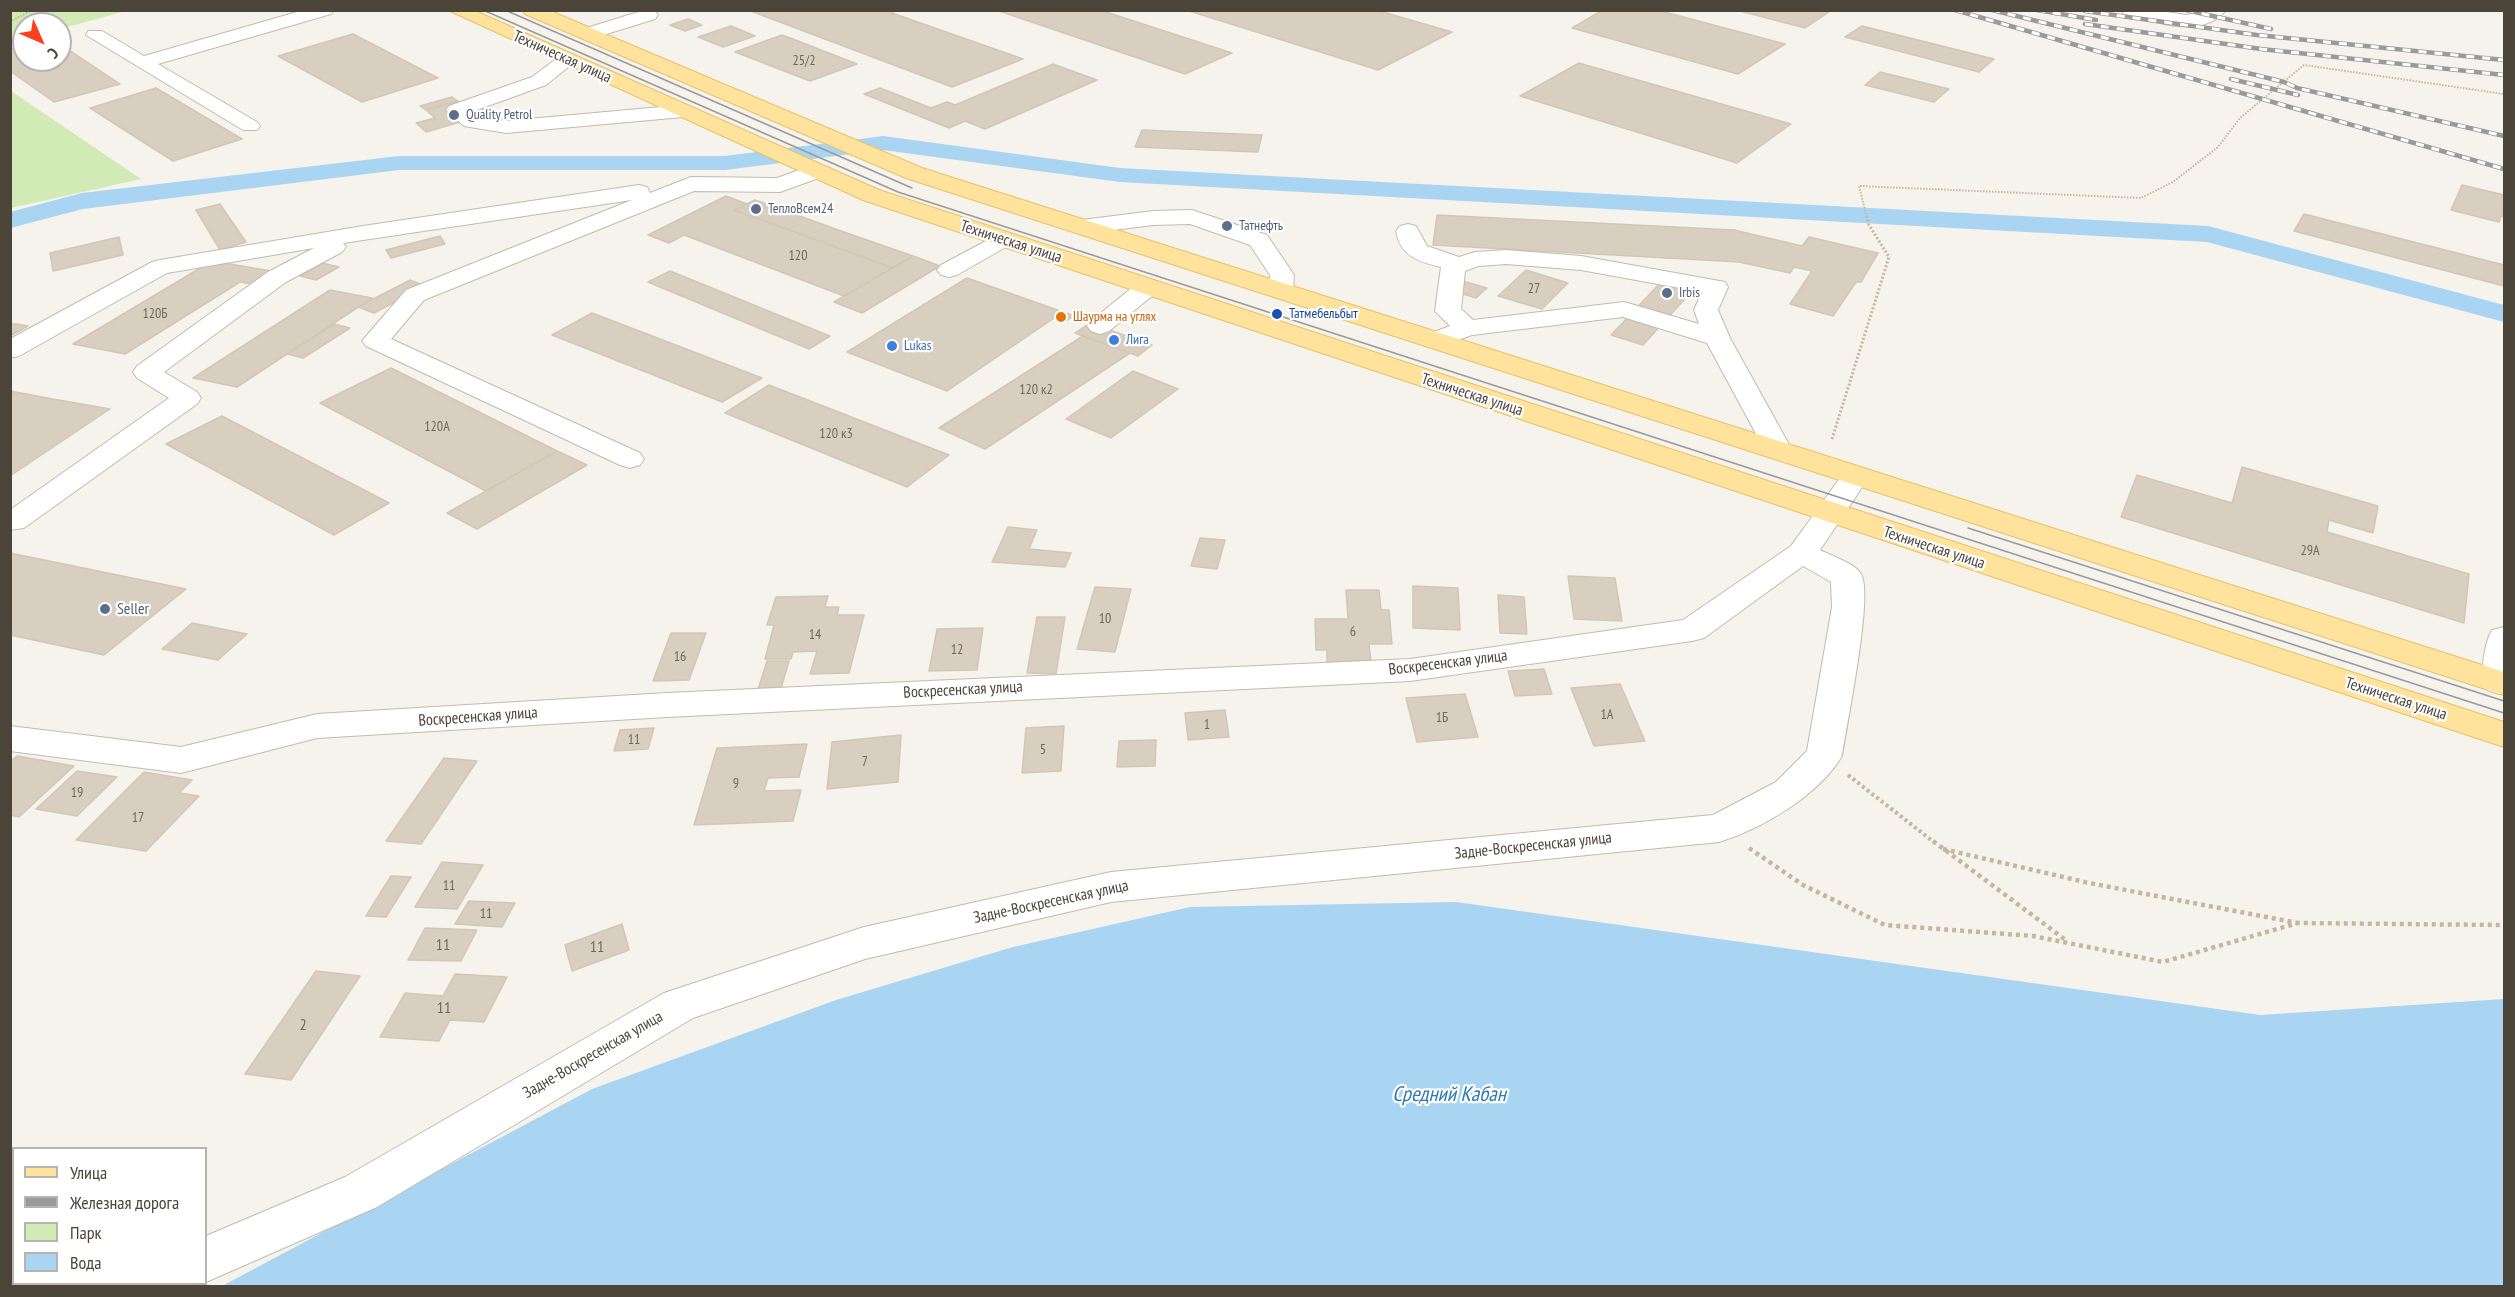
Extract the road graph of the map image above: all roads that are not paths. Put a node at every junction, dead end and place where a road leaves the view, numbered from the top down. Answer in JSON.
{"nodes":[{"id":1,"x":325,"y":10,"type":"edge"},
{"id":2,"x":458,"y":10,"type":"edge"},
{"id":3,"x":531,"y":10,"type":"edge"},
{"id":4,"x":2130,"y":10,"type":"edge"},
{"id":5,"x":2217,"y":10,"type":"edge"},
{"id":6,"x":649,"y":15,"type":"dead end"},
{"id":7,"x":587,"y":34,"type":"junction"},
{"id":8,"x":95,"y":35,"type":"dead end"},
{"id":9,"x":542,"y":48,"type":"junction"},
{"id":10,"x":567,"y":60,"type":"junction"},
{"id":11,"x":143,"y":62,"type":"junction"},
{"id":12,"x":683,"y":111,"type":"junction"},
{"id":13,"x":250,"y":126,"type":"dead end"},
{"id":14,"x":811,"y":169,"type":"junction"},
{"id":15,"x":691,"y":184,"type":"junction"},
{"id":16,"x":1082,"y":227,"type":"junction"},
{"id":17,"x":1408,"y":231,"type":"dead end"},
{"id":18,"x":363,"y":233,"type":"junction"},
{"id":19,"x":1003,"y":239,"type":"junction"},
{"id":20,"x":1458,"y":264,"type":"junction"},
{"id":21,"x":949,"y":270,"type":"dead end"},
{"id":22,"x":1140,"y":284,"type":"junction"},
{"id":23,"x":1281,"y":291,"type":"junction"},
{"id":24,"x":1092,"y":322,"type":"dead end"},
{"id":25,"x":1467,"y":328,"type":"junction"},
{"id":26,"x":1717,"y":338,"type":"junction"},
{"id":27,"x":1435,"y":340,"type":"junction"},
{"id":28,"x":10,"y":350,"type":"edge"},
{"id":29,"x":1778,"y":450,"type":"junction"},
{"id":30,"x":630,"y":459,"type":"dead end"},
{"id":31,"x":1855,"y":477,"type":"junction"},
{"id":32,"x":1830,"y":513,"type":"junction"},
{"id":33,"x":13,"y":522,"type":"dead end"},
{"id":34,"x":1802,"y":553,"type":"junction"},
{"id":35,"x":2505,"y":638,"type":"edge"},
{"id":36,"x":2502,"y":683,"type":"edge"},
{"id":37,"x":2505,"y":735,"type":"edge"},
{"id":38,"x":10,"y":738,"type":"edge"},
{"id":39,"x":207,"y":1259,"type":"edge"}],
"edges":[{"from":1,"to":11,"type":"street"},
{"from":2,"to":9,"type":"main road","name":"Техническая улица"},
{"from":3,"to":7,"type":"main road","name":"Техническая улица"},
{"from":4,"to":5,"type":"street"},
{"from":6,"to":7,"type":"street"},
{"from":7,"to":9,"type":"main road"},
{"from":7,"to":16,"type":"main road","name":"Техническая улица"},
{"from":8,"to":11,"type":"street"},
{"from":9,"to":10,"type":"main road","name":"Техническая улица"},
{"from":10,"to":12,"type":"main road","name":"Техническая улица"},
{"from":10,"to":12,"type":"street"},
{"from":11,"to":13,"type":"street"},
{"from":12,"to":14,"type":"main road","name":"Техническая улица"},
{"from":14,"to":15,"type":"street"},
{"from":14,"to":19,"type":"main road","name":"Техническая улица"},
{"from":15,"to":18,"type":"street"},
{"from":15,"to":30,"type":"street"},
{"from":16,"to":23,"type":"main road","name":"Техническая улица"},
{"from":16,"to":23,"type":"street"},
{"from":17,"to":20,"type":"street"},
{"from":18,"to":28,"type":"street"},
{"from":18,"to":33,"type":"street"},
{"from":19,"to":21,"type":"street"},
{"from":19,"to":22,"type":"main road","name":"Техническая улица"},
{"from":20,"to":25,"type":"street"},
{"from":20,"to":26,"type":"street"},
{"from":22,"to":24,"type":"street"},
{"from":22,"to":32,"type":"main road","name":"Техническая улица"},
{"from":23,"to":27,"type":"main road","name":"Техническая улица"},
{"from":25,"to":26,"type":"street"},
{"from":25,"to":27,"type":"street"},
{"from":26,"to":29,"type":"street"},
{"from":27,"to":29,"type":"main road","name":"Техническая улица"},
{"from":29,"to":31,"type":"main road","name":"Техническая улица"},
{"from":31,"to":32,"type":"street","name":"Воскресенская улица"},
{"from":31,"to":36,"type":"main road","name":"Техническая улица"},
{"from":32,"to":34,"type":"street","name":"Воскресенская улица"},
{"from":32,"to":37,"type":"main road","name":"Техническая улица"},
{"from":34,"to":38,"type":"street","name":"Воскресенская улица"},
{"from":34,"to":39,"type":"street","name":"Задне-Воскресенская улица"},
{"from":35,"to":36,"type":"street"}]}
